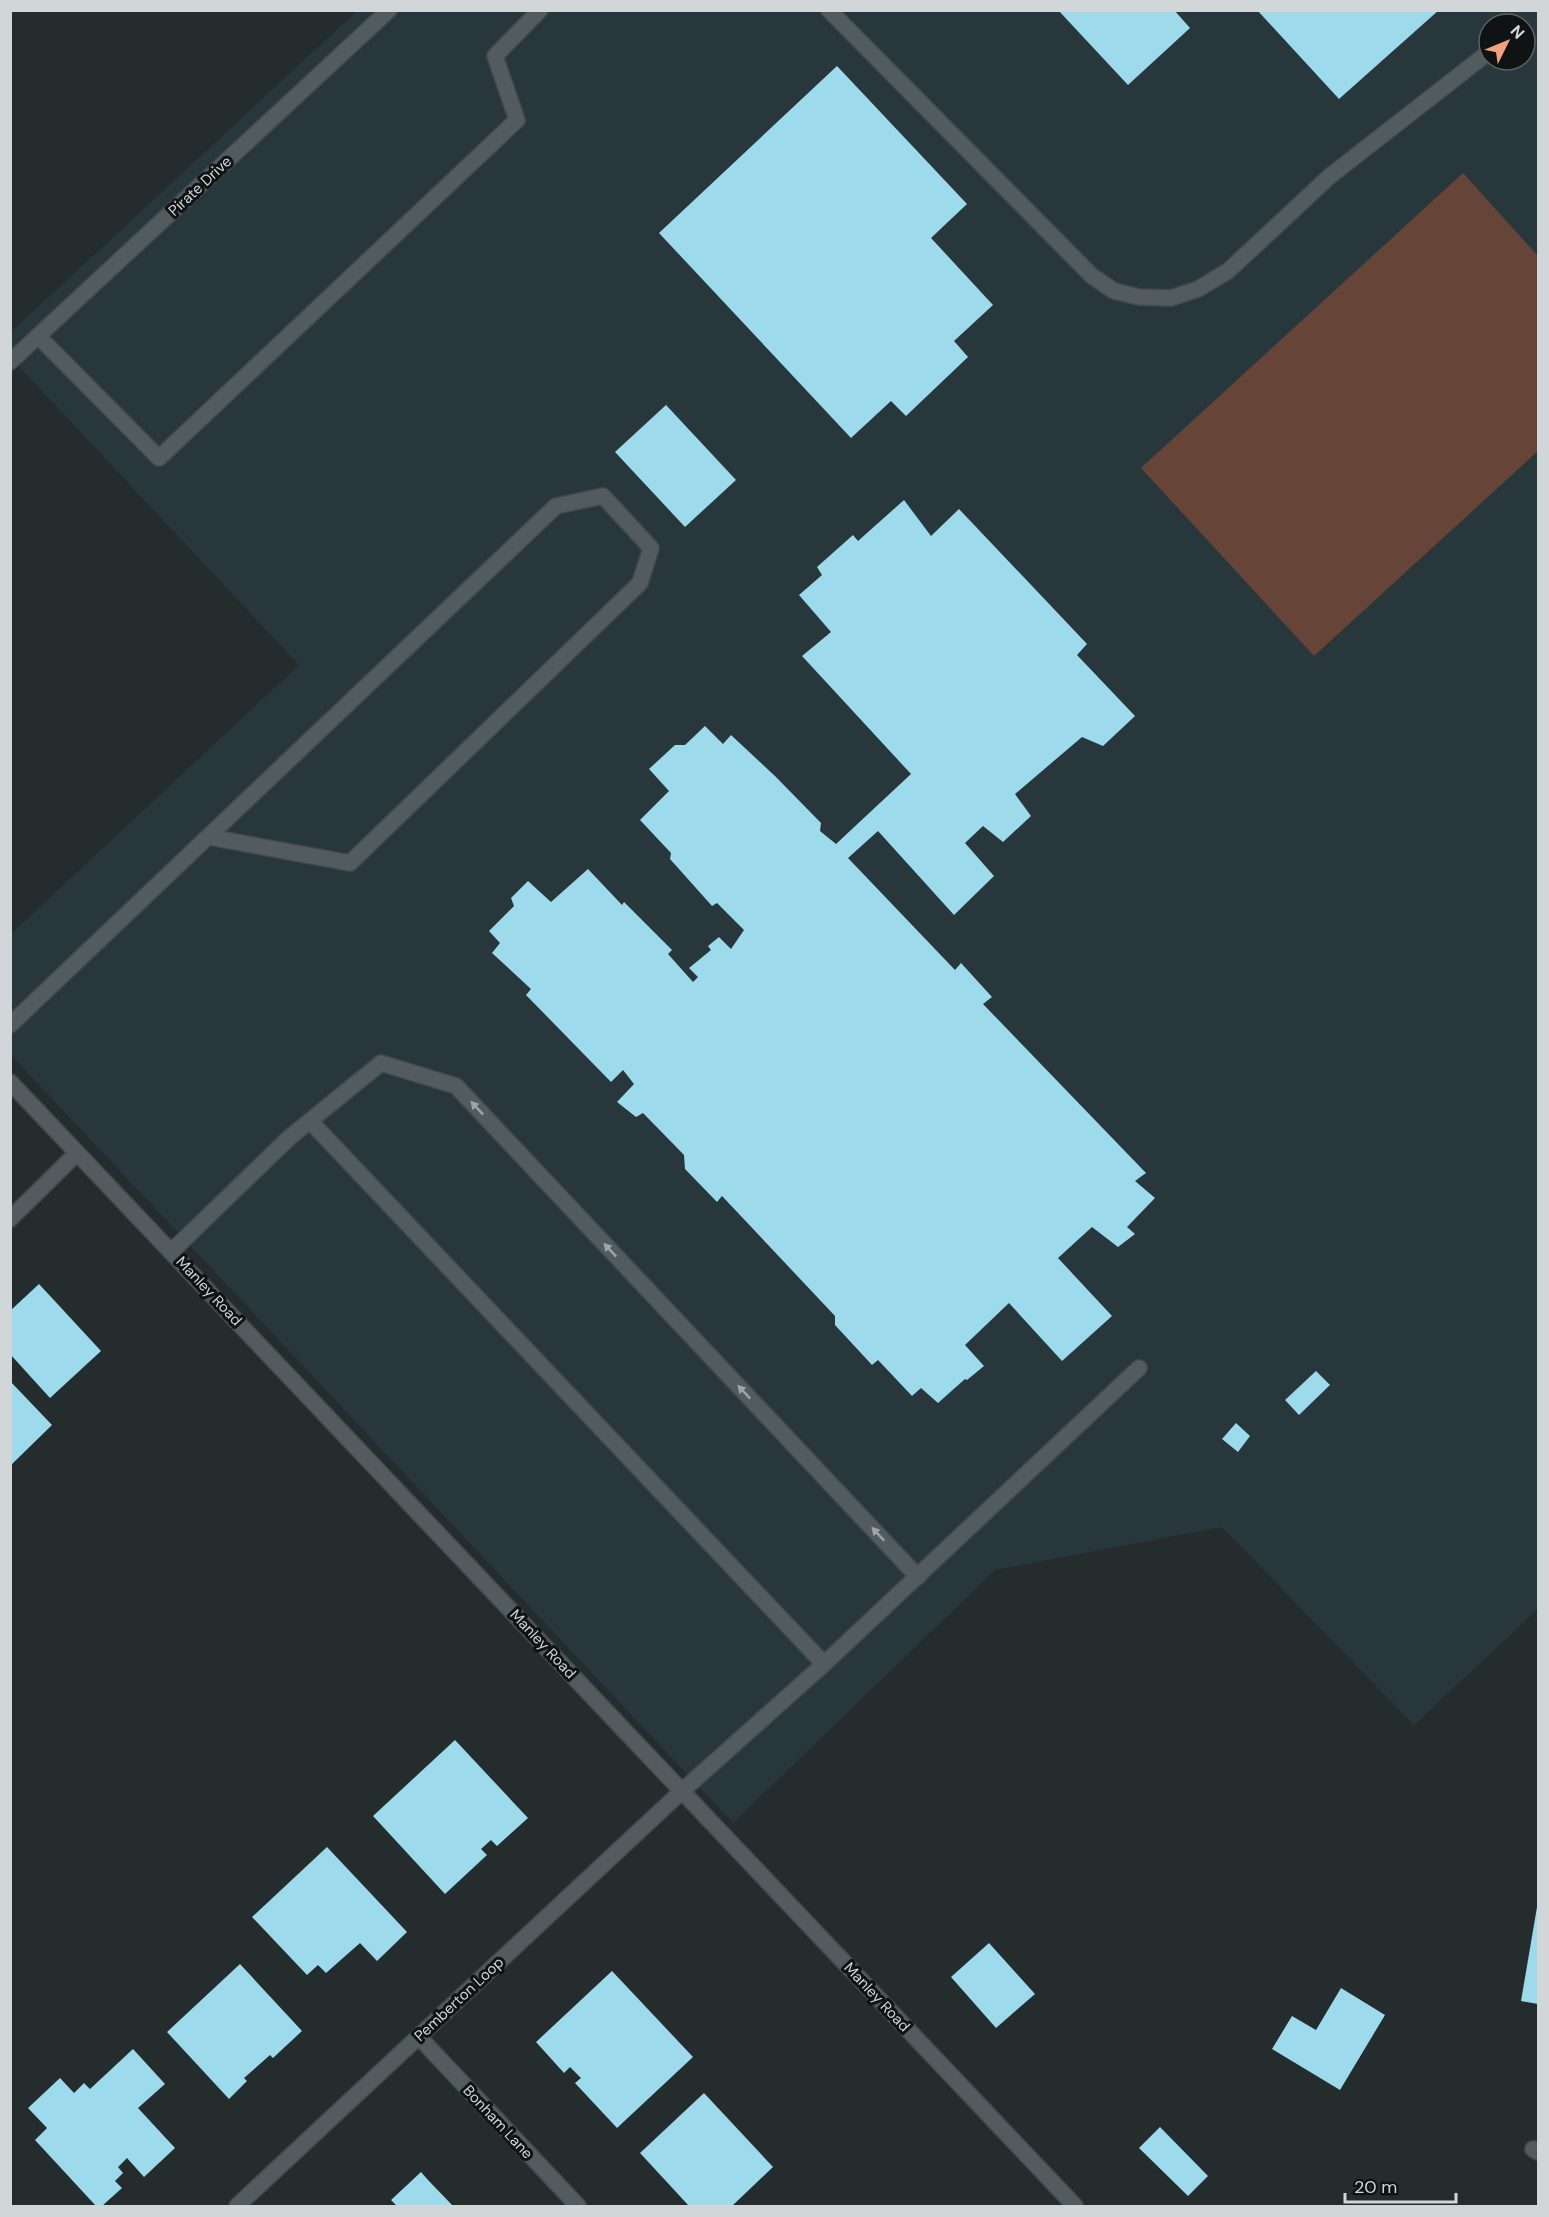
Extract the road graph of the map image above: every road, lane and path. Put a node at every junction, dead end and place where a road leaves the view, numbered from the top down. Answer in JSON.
{"nodes":[{"id":1,"x":389,"y":10,"type":"edge"},
{"id":2,"x":540,"y":10,"type":"edge"},
{"id":3,"x":829,"y":10,"type":"edge"},
{"id":4,"x":1477,"y":61,"type":"edge"},
{"id":5,"x":38,"y":336,"type":"junction"},
{"id":6,"x":10,"y":362,"type":"edge"},
{"id":7,"x":209,"y":837,"type":"junction"},
{"id":8,"x":10,"y":1025,"type":"edge"},
{"id":9,"x":10,"y":1082,"type":"edge"},
{"id":10,"x":310,"y":1121,"type":"junction"},
{"id":11,"x":77,"y":1153,"type":"junction"},
{"id":12,"x":10,"y":1219,"type":"edge"},
{"id":13,"x":171,"y":1252,"type":"junction"},
{"id":14,"x":1139,"y":1368,"type":"dead end"},
{"id":15,"x":918,"y":1576,"type":"junction"},
{"id":16,"x":824,"y":1664,"type":"junction"},
{"id":17,"x":682,"y":1791,"type":"junction"},
{"id":18,"x":419,"y":2037,"type":"junction"},
{"id":19,"x":237,"y":2206,"type":"edge"},
{"id":20,"x":578,"y":2206,"type":"edge"},
{"id":21,"x":1075,"y":2206,"type":"edge"}],
"edges":[{"from":1,"to":5,"type":"street","name":"Pirate Drive"},
{"from":2,"to":5,"type":"street"},
{"from":3,"to":4,"type":"street"},
{"from":5,"to":6,"type":"street","name":"Pirate Drive"},
{"from":7,"to":7,"type":"street"},
{"from":7,"to":8,"type":"street"},
{"from":9,"to":11,"type":"street","name":"Manley Road"},
{"from":10,"to":13,"type":"street"},
{"from":15,"to":10,"type":"street","one_way":true},
{"from":10,"to":16,"type":"street"},
{"from":11,"to":12,"type":"street"},
{"from":11,"to":13,"type":"street","name":"Manley Road"},
{"from":13,"to":17,"type":"street","name":"Manley Road"},
{"from":14,"to":15,"type":"street","name":"Pemberton Loop"},
{"from":15,"to":16,"type":"street","name":"Pemberton Loop"},
{"from":16,"to":17,"type":"street","name":"Pemberton Loop"},
{"from":17,"to":18,"type":"street","name":"Pemberton Loop"},
{"from":17,"to":21,"type":"street","name":"Manley Road"},
{"from":18,"to":19,"type":"street","name":"Pemberton Loop"},
{"from":18,"to":20,"type":"street","name":"Bonham Lane"}]}
